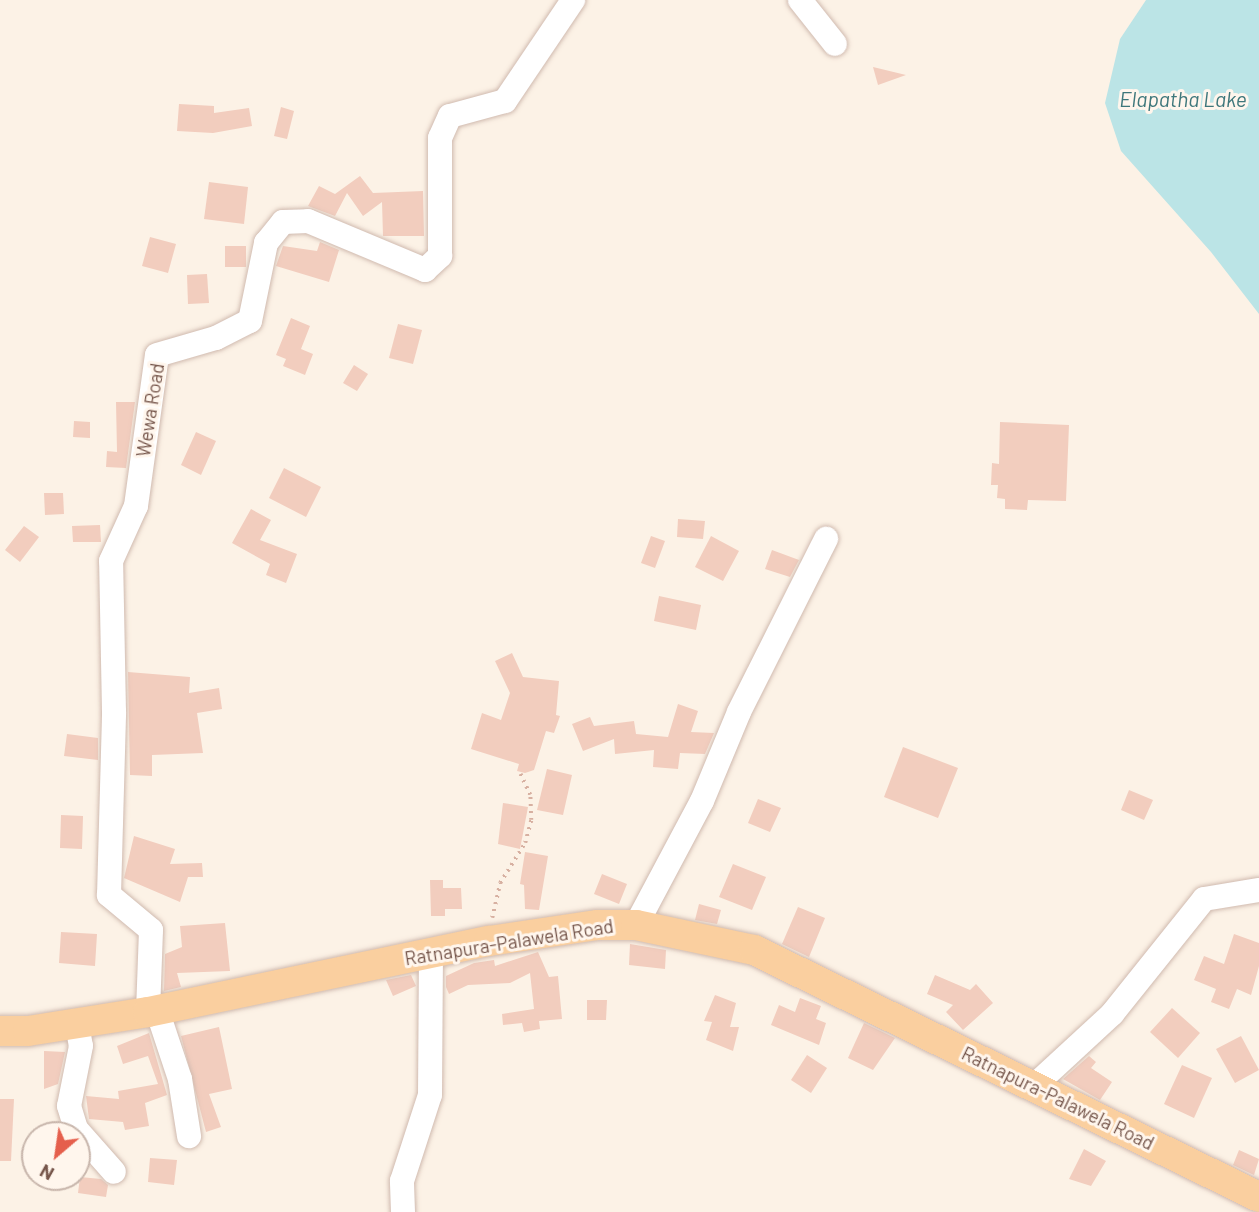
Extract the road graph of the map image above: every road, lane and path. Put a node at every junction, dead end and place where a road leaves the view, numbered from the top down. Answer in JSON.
{"nodes":[{"id":1,"x":573,"y":0,"type":"edge"},
{"id":2,"x":800,"y":0,"type":"edge"},
{"id":3,"x":835,"y":44,"type":"dead end"},
{"id":4,"x":826,"y":539,"type":"dead end"},
{"id":5,"x":520,"y":774,"type":"dead end"},
{"id":6,"x":1259,"y":890,"type":"edge"},
{"id":7,"x":636,"y":925,"type":"junction"},
{"id":8,"x":489,"y":941,"type":"junction"},
{"id":9,"x":431,"y":952,"type":"junction"},
{"id":10,"x":153,"y":1011,"type":"junction"},
{"id":11,"x":77,"y":1024,"type":"junction"},
{"id":12,"x":0,"y":1031,"type":"edge"},
{"id":13,"x":1034,"y":1086,"type":"junction"},
{"id":14,"x":189,"y":1136,"type":"dead end"},
{"id":15,"x":114,"y":1172,"type":"dead end"},
{"id":16,"x":1259,"y":1197,"type":"edge"},
{"id":17,"x":403,"y":1212,"type":"edge"}],
"edges":[{"from":1,"to":10,"type":"street","name":"Wewa Road"},
{"from":2,"to":3,"type":"street"},
{"from":4,"to":7,"type":"street"},
{"from":5,"to":8,"type":"path"},
{"from":6,"to":13,"type":"street"},
{"from":7,"to":8,"type":"main road","name":"Ratnapura-Palawela Road"},
{"from":7,"to":13,"type":"main road","name":"Ratnapura-Palawela Road"},
{"from":8,"to":9,"type":"main road","name":"Ratnapura-Palawela Road"},
{"from":9,"to":10,"type":"main road","name":"Ratnapura-Palawela Road"},
{"from":9,"to":17,"type":"street"},
{"from":10,"to":11,"type":"main road","name":"Ratnapura-Palawela Road"},
{"from":10,"to":14,"type":"street"},
{"from":11,"to":12,"type":"main road","name":"Ratnapura-Palawela Road"},
{"from":11,"to":15,"type":"street"},
{"from":13,"to":16,"type":"main road","name":"Ratnapura-Palawela Road"}]}
